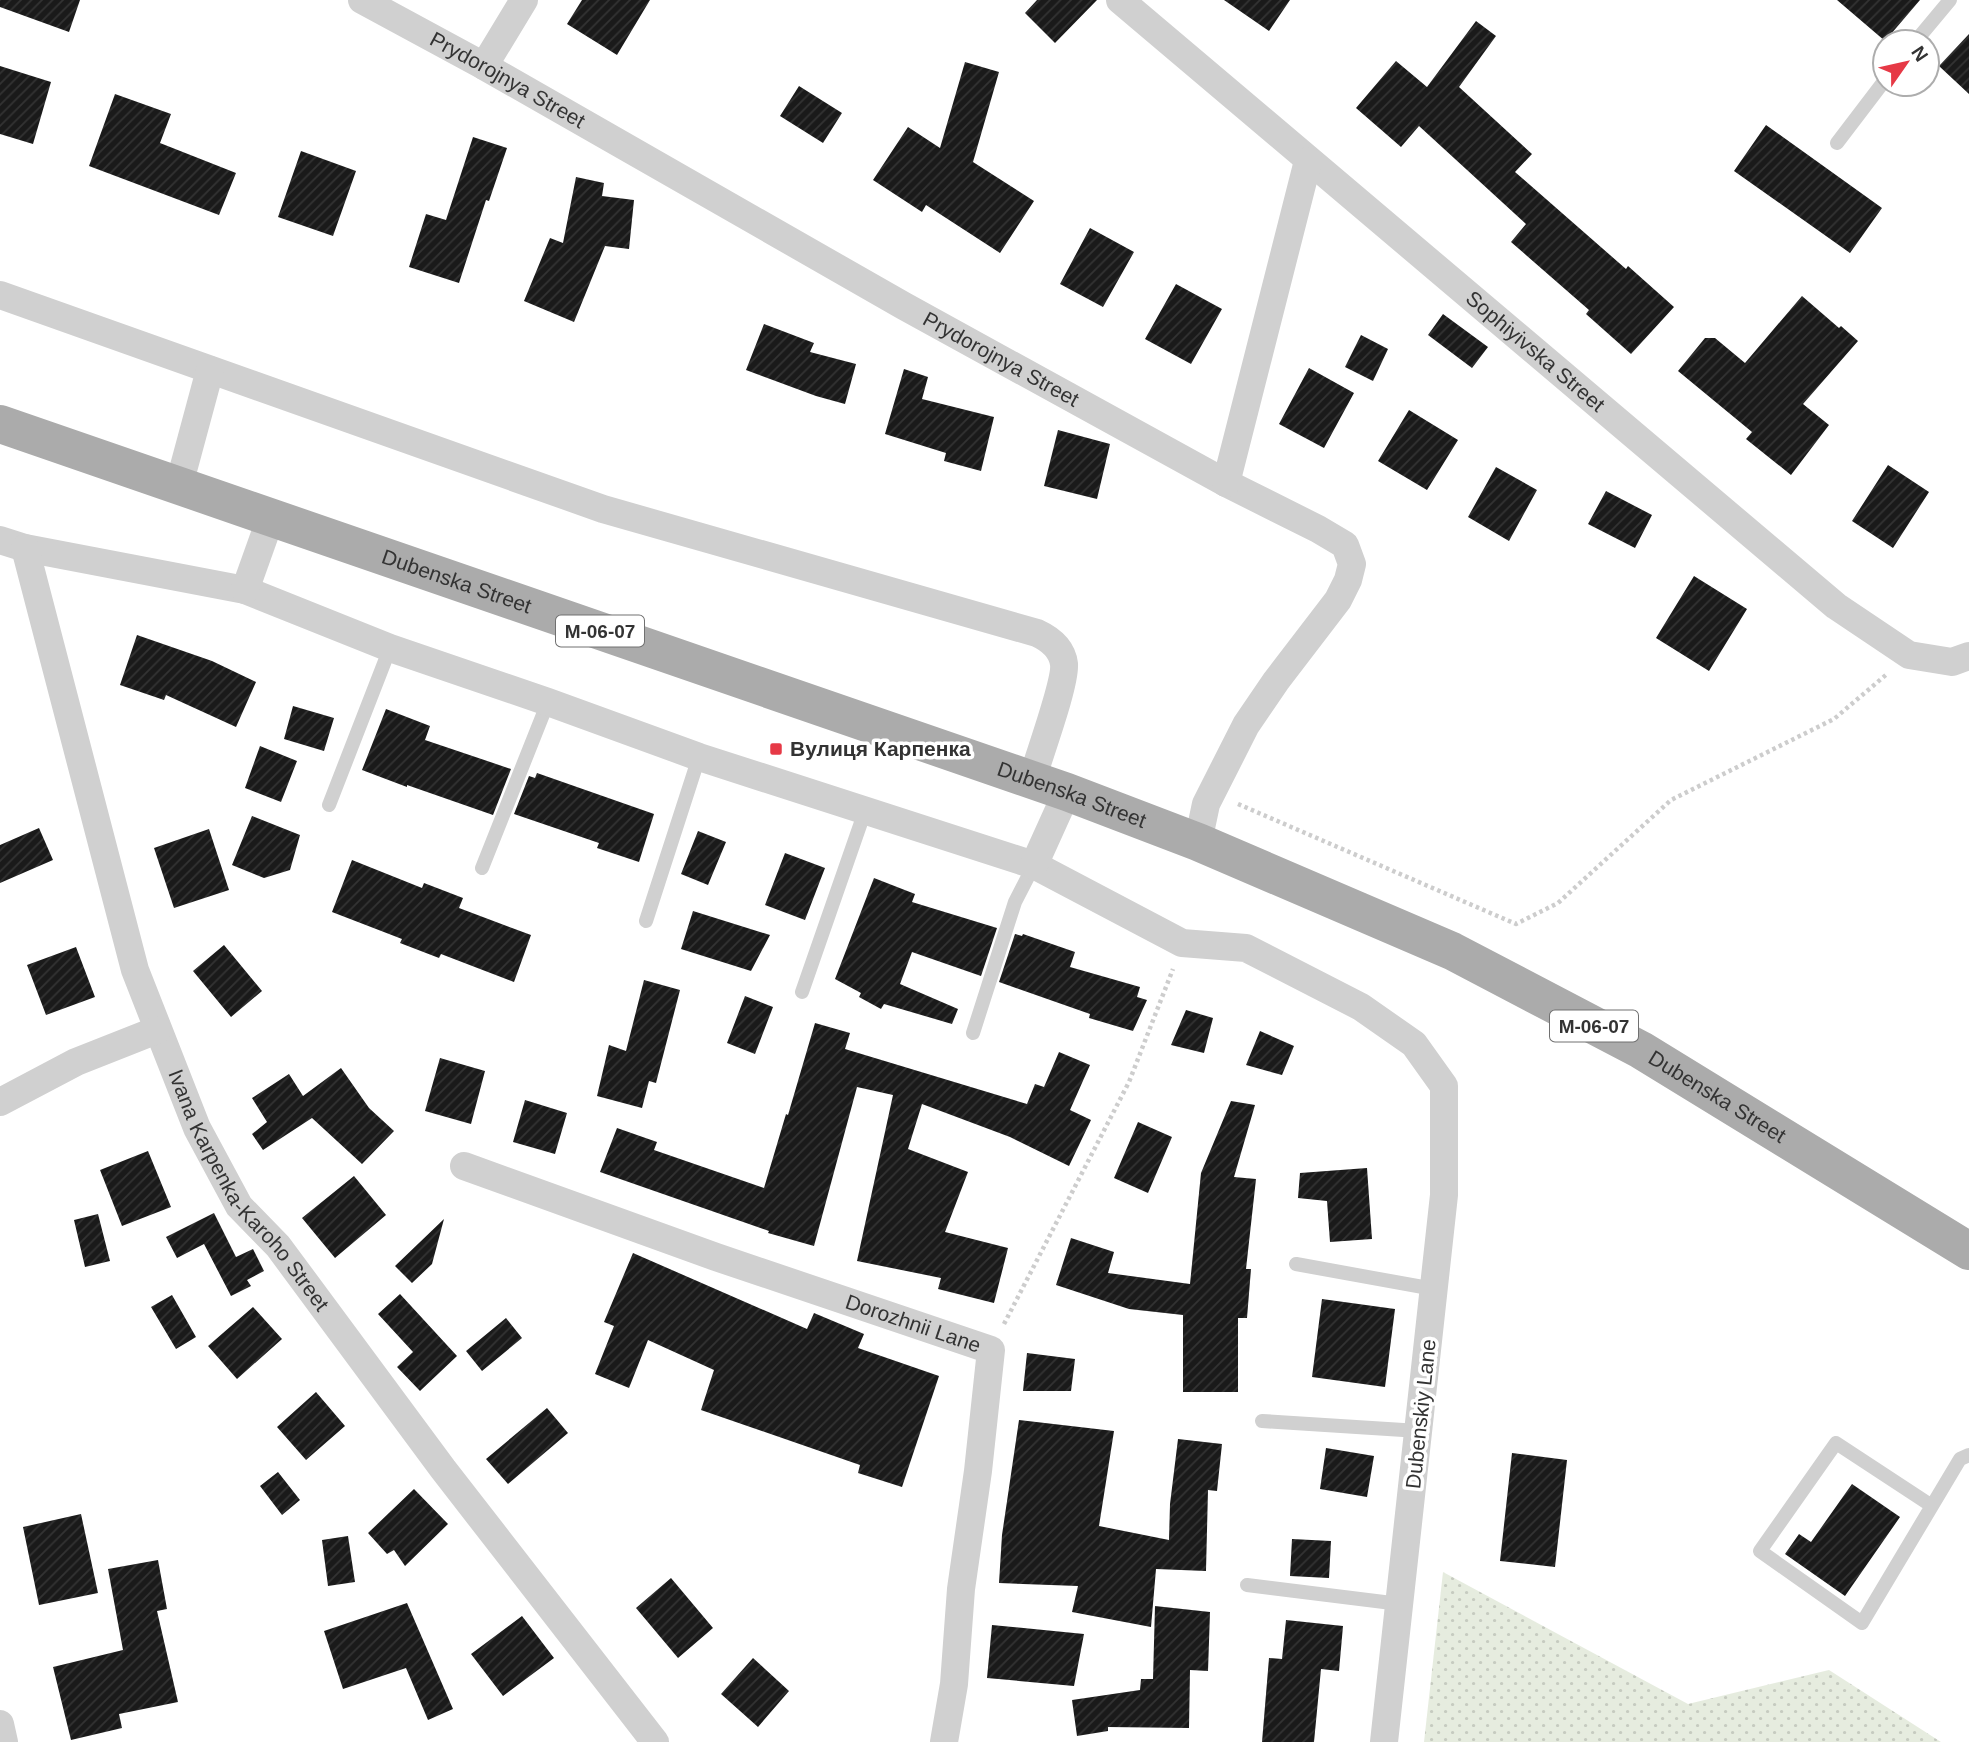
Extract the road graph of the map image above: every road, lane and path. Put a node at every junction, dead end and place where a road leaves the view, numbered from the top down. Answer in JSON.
{"nodes":[{"id":1,"x":362,"y":0,"type":"edge"},
{"id":2,"x":524,"y":0,"type":"edge"},
{"id":3,"x":1119,"y":0,"type":"edge"},
{"id":4,"x":1950,"y":0,"type":"edge"},
{"id":5,"x":1926,"y":28,"type":"edge"},
{"id":6,"x":484,"y":66,"type":"junction"},
{"id":7,"x":1872,"y":98,"type":"edge"},
{"id":8,"x":1838,"y":144,"type":"dead end"},
{"id":9,"x":1308,"y":161,"type":"junction"},
{"id":10,"x":0,"y":295,"type":"edge"},
{"id":11,"x":210,"y":370,"type":"junction"},
{"id":12,"x":0,"y":424,"type":"edge"},
{"id":13,"x":1226,"y":483,"type":"junction"},
{"id":14,"x":180,"y":485,"type":"junction"},
{"id":15,"x":271,"y":517,"type":"junction"},
{"id":16,"x":13,"y":544,"type":"edge"},
{"id":17,"x":246,"y":590,"type":"junction"},
{"id":18,"x":390,"y":648,"type":"junction"},
{"id":19,"x":1909,"y":655,"type":"junction"},
{"id":20,"x":1969,"y":656,"type":"edge"},
{"id":21,"x":548,"y":702,"type":"junction"},
{"id":22,"x":699,"y":757,"type":"junction"},
{"id":23,"x":1049,"y":786,"type":"junction"},
{"id":24,"x":1212,"y":792,"type":"junction"},
{"id":25,"x":329,"y":805,"type":"dead end"},
{"id":26,"x":865,"y":811,"type":"junction"},
{"id":27,"x":1198,"y":842,"type":"junction"},
{"id":28,"x":1034,"y":865,"type":"junction"},
{"id":29,"x":482,"y":869,"type":"dead end"},
{"id":30,"x":646,"y":921,"type":"dead end"},
{"id":31,"x":1182,"y":943,"type":"junction"},
{"id":32,"x":802,"y":992,"type":"dead end"},
{"id":33,"x":157,"y":1030,"type":"junction"},
{"id":34,"x":973,"y":1033,"type":"dead end"},
{"id":35,"x":0,"y":1102,"type":"edge"},
{"id":36,"x":464,"y":1166,"type":"dead end"},
{"id":37,"x":1969,"y":1251,"type":"edge"},
{"id":38,"x":1296,"y":1264,"type":"dead end"},
{"id":39,"x":1434,"y":1289,"type":"junction"},
{"id":40,"x":991,"y":1350,"type":"junction"},
{"id":41,"x":1262,"y":1421,"type":"dead end"},
{"id":42,"x":1419,"y":1431,"type":"junction"},
{"id":43,"x":1969,"y":1455,"type":"edge"},
{"id":44,"x":1932,"y":1506,"type":"junction"},
{"id":45,"x":1247,"y":1585,"type":"dead end"},
{"id":46,"x":1400,"y":1604,"type":"junction"},
{"id":47,"x":0,"y":1724,"type":"edge"},
{"id":48,"x":4,"y":1742,"type":"edge"},
{"id":49,"x":655,"y":1742,"type":"edge"},
{"id":50,"x":944,"y":1742,"type":"edge"},
{"id":51,"x":1384,"y":1742,"type":"edge"}],
"edges":[{"from":1,"to":6,"type":"street","name":"Prydorojnya Street"},
{"from":2,"to":6,"type":"street"},
{"from":3,"to":9,"type":"street","name":"Sophiyivska Street"},
{"from":4,"to":5,"type":"lane"},
{"from":6,"to":13,"type":"street","name":"Prydorojnya Street"},
{"from":7,"to":8,"type":"lane"},
{"from":9,"to":13,"type":"street"},
{"from":9,"to":19,"type":"street","name":"Sophiyivska Street"},
{"from":10,"to":11,"type":"street"},
{"from":11,"to":14,"type":"street"},
{"from":11,"to":23,"type":"street"},
{"from":12,"to":14,"type":"main road","name":"Dubenska Street","number":"М-06-07"},
{"from":13,"to":24,"type":"street","name":"Prydorojnya Street"},
{"from":14,"to":15,"type":"main road","name":"Dubenska Street","number":"М-06-07"},
{"from":15,"to":17,"type":"street"},
{"from":15,"to":23,"type":"main road","name":"Dubenska Street","number":"М-06-07"},
{"from":16,"to":17,"type":"street"},
{"from":16,"to":33,"type":"street","name":"Ivana Karpenka-Karoho Street"},
{"from":17,"to":18,"type":"street"},
{"from":18,"to":21,"type":"street"},
{"from":18,"to":25,"type":"lane"},
{"from":19,"to":20,"type":"street","name":"Sophiyivska Street"},
{"from":19,"to":24,"type":"path"},
{"from":21,"to":22,"type":"street"},
{"from":21,"to":29,"type":"lane"},
{"from":22,"to":26,"type":"street"},
{"from":22,"to":30,"type":"lane"},
{"from":23,"to":27,"type":"main road","name":"Dubenska Street","number":"М-06-07"},
{"from":23,"to":28,"type":"street"},
{"from":24,"to":27,"type":"street","name":"Prydorojnya Street"},
{"from":26,"to":28,"type":"street"},
{"from":26,"to":32,"type":"lane"},
{"from":27,"to":37,"type":"main road","name":"Dubenska Street","number":"М-06-07"},
{"from":28,"to":31,"type":"street"},
{"from":28,"to":34,"type":"lane"},
{"from":31,"to":39,"type":"street","name":"Dubenskiy Lane"},
{"from":31,"to":40,"type":"path"},
{"from":33,"to":35,"type":"street"},
{"from":33,"to":49,"type":"street","name":"Ivana Karpenka-Karoho Street"},
{"from":36,"to":40,"type":"street","name":"Dorozhnii Lane"},
{"from":38,"to":39,"type":"lane"},
{"from":39,"to":42,"type":"street","name":"Dubenskiy Lane"},
{"from":40,"to":50,"type":"street","name":"Dorozhnii Lane"},
{"from":41,"to":42,"type":"lane"},
{"from":42,"to":46,"type":"street","name":"Dubenskiy Lane"},
{"from":43,"to":44,"type":"lane"},
{"from":44,"to":44,"type":"lane"},
{"from":45,"to":46,"type":"lane"},
{"from":46,"to":51,"type":"street","name":"Dubenskiy Lane"},
{"from":47,"to":48,"type":"street"}]}
